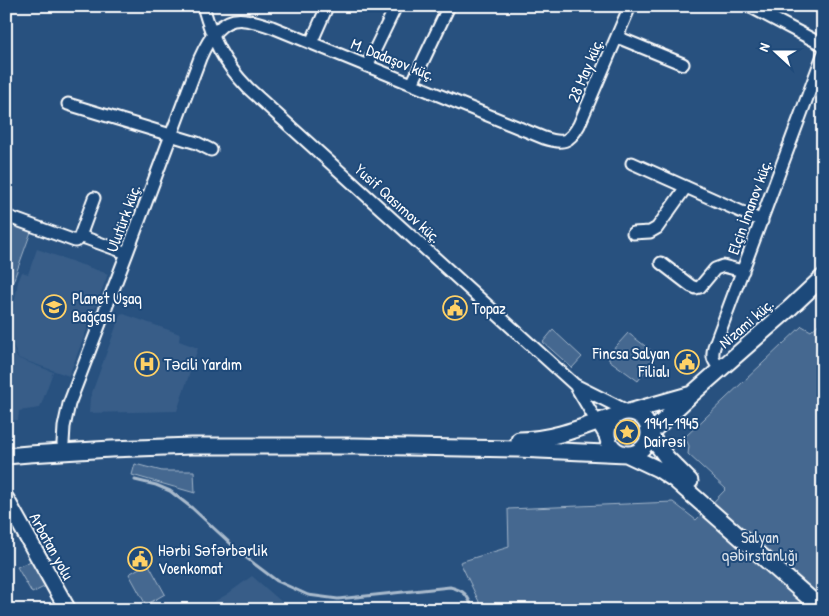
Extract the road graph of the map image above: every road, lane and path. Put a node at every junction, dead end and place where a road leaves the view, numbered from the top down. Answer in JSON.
{"nodes":[{"id":1,"x":203,"y":6,"type":"edge"},
{"id":2,"x":396,"y":6,"type":"edge"},
{"id":3,"x":449,"y":6,"type":"edge"},
{"id":4,"x":630,"y":6,"type":"edge"},
{"id":5,"x":752,"y":7,"type":"edge"},
{"id":6,"x":326,"y":9,"type":"dead end"},
{"id":7,"x":213,"y":35,"type":"junction"},
{"id":8,"x":616,"y":37,"type":"junction"},
{"id":9,"x":311,"y":43,"type":"junction"},
{"id":10,"x":823,"y":45,"type":"edge"},
{"id":11,"x":823,"y":55,"type":"edge"},
{"id":12,"x":683,"y":64,"type":"dead end"},
{"id":13,"x":366,"y":66,"type":"junction"},
{"id":14,"x":412,"y":84,"type":"junction"},
{"id":15,"x":68,"y":104,"type":"dead end"},
{"id":16,"x":171,"y":135,"type":"junction"},
{"id":17,"x":563,"y":142,"type":"joint"},
{"id":18,"x":211,"y":150,"type":"dead end"},
{"id":19,"x":632,"y":163,"type":"dead end"},
{"id":20,"x":686,"y":187,"type":"junction"},
{"id":21,"x":94,"y":198,"type":"dead end"},
{"id":22,"x":6,"y":216,"type":"edge"},
{"id":23,"x":762,"y":221,"type":"junction"},
{"id":24,"x":633,"y":234,"type":"dead end"},
{"id":25,"x":80,"y":236,"type":"junction"},
{"id":26,"x":127,"y":253,"type":"junction"},
{"id":27,"x":661,"y":264,"type":"dead end"},
{"id":28,"x":743,"y":271,"type":"junction"},
{"id":29,"x":823,"y":277,"type":"edge"},
{"id":30,"x":720,"y":369,"type":"junction"},
{"id":31,"x":575,"y":385,"type":"junction"},
{"id":32,"x":692,"y":394,"type":"junction"},
{"id":33,"x":623,"y":413,"type":"junction"},
{"id":34,"x":596,"y":422,"type":"junction"},
{"id":35,"x":649,"y":434,"type":"junction"},
{"id":36,"x":63,"y":443,"type":"junction"},
{"id":37,"x":610,"y":444,"type":"junction"},
{"id":38,"x":6,"y":448,"type":"edge"},
{"id":39,"x":626,"y":454,"type":"junction"},
{"id":40,"x":6,"y":456,"type":"edge"},
{"id":41,"x":6,"y":499,"type":"edge"},
{"id":42,"x":823,"y":599,"type":"edge"},
{"id":43,"x":68,"y":610,"type":"edge"},
{"id":44,"x":823,"y":610,"type":"edge"}],
"edges":[{"from":1,"to":7,"type":"street"},
{"from":2,"to":13,"type":"street"},
{"from":3,"to":14,"type":"street"},
{"from":4,"to":8,"type":"street","name":"28 May küç."},
{"from":5,"to":10,"type":"street"},
{"from":6,"to":9,"type":"street"},
{"from":7,"to":9,"type":"street","name":"M. Dadaşov küç."},
{"from":7,"to":16,"type":"street","name":"Ulutürk küç."},
{"from":7,"to":31,"type":"street","name":"Yusif Qasımov küç."},
{"from":8,"to":12,"type":"street"},
{"from":8,"to":17,"type":"street","name":"28 May küç."},
{"from":9,"to":13,"type":"street","name":"M. Dadaşov küç."},
{"from":11,"to":23,"type":"street","name":"Elçin İmanov küç."},
{"from":13,"to":14,"type":"street","name":"M. Dadaşov küç."},
{"from":14,"to":17,"type":"street","name":"M. Dadaşov küç."},
{"from":15,"to":16,"type":"street"},
{"from":16,"to":18,"type":"street"},
{"from":16,"to":26,"type":"street","name":"Ulutürk küç."},
{"from":19,"to":20,"type":"street"},
{"from":20,"to":23,"type":"street"},
{"from":20,"to":24,"type":"street"},
{"from":21,"to":25,"type":"street"},
{"from":22,"to":25,"type":"street"},
{"from":23,"to":28,"type":"street","name":"Elçin İmanov küç."},
{"from":25,"to":26,"type":"street"},
{"from":26,"to":36,"type":"street","name":"Ulutürk küç."},
{"from":27,"to":28,"type":"street"},
{"from":28,"to":30,"type":"street","name":"Elçin İmanov küç."},
{"from":29,"to":30,"type":"main road","name":"Nizami küç."},
{"from":30,"to":32,"type":"main road","name":"Nizami küç."},
{"from":31,"to":33,"type":"street"},
{"from":31,"to":34,"type":"street"},
{"from":32,"to":33,"type":"main road"},
{"from":32,"to":35,"type":"main road","name":"Nizami küç."},
{"from":33,"to":34,"type":"main road"},
{"from":33,"to":35,"type":"main road"},
{"from":33,"to":37,"type":"main road"},
{"from":34,"to":36,"type":"main road"},
{"from":34,"to":37,"type":"street"},
{"from":35,"to":39,"type":"main road"},
{"from":35,"to":42,"type":"main road"},
{"from":36,"to":38,"type":"main road"},
{"from":37,"to":39,"type":"main road"},
{"from":39,"to":40,"type":"main road"},
{"from":39,"to":44,"type":"main road"},
{"from":41,"to":43,"type":"main road","name":"Arbatan yolu"}]}
